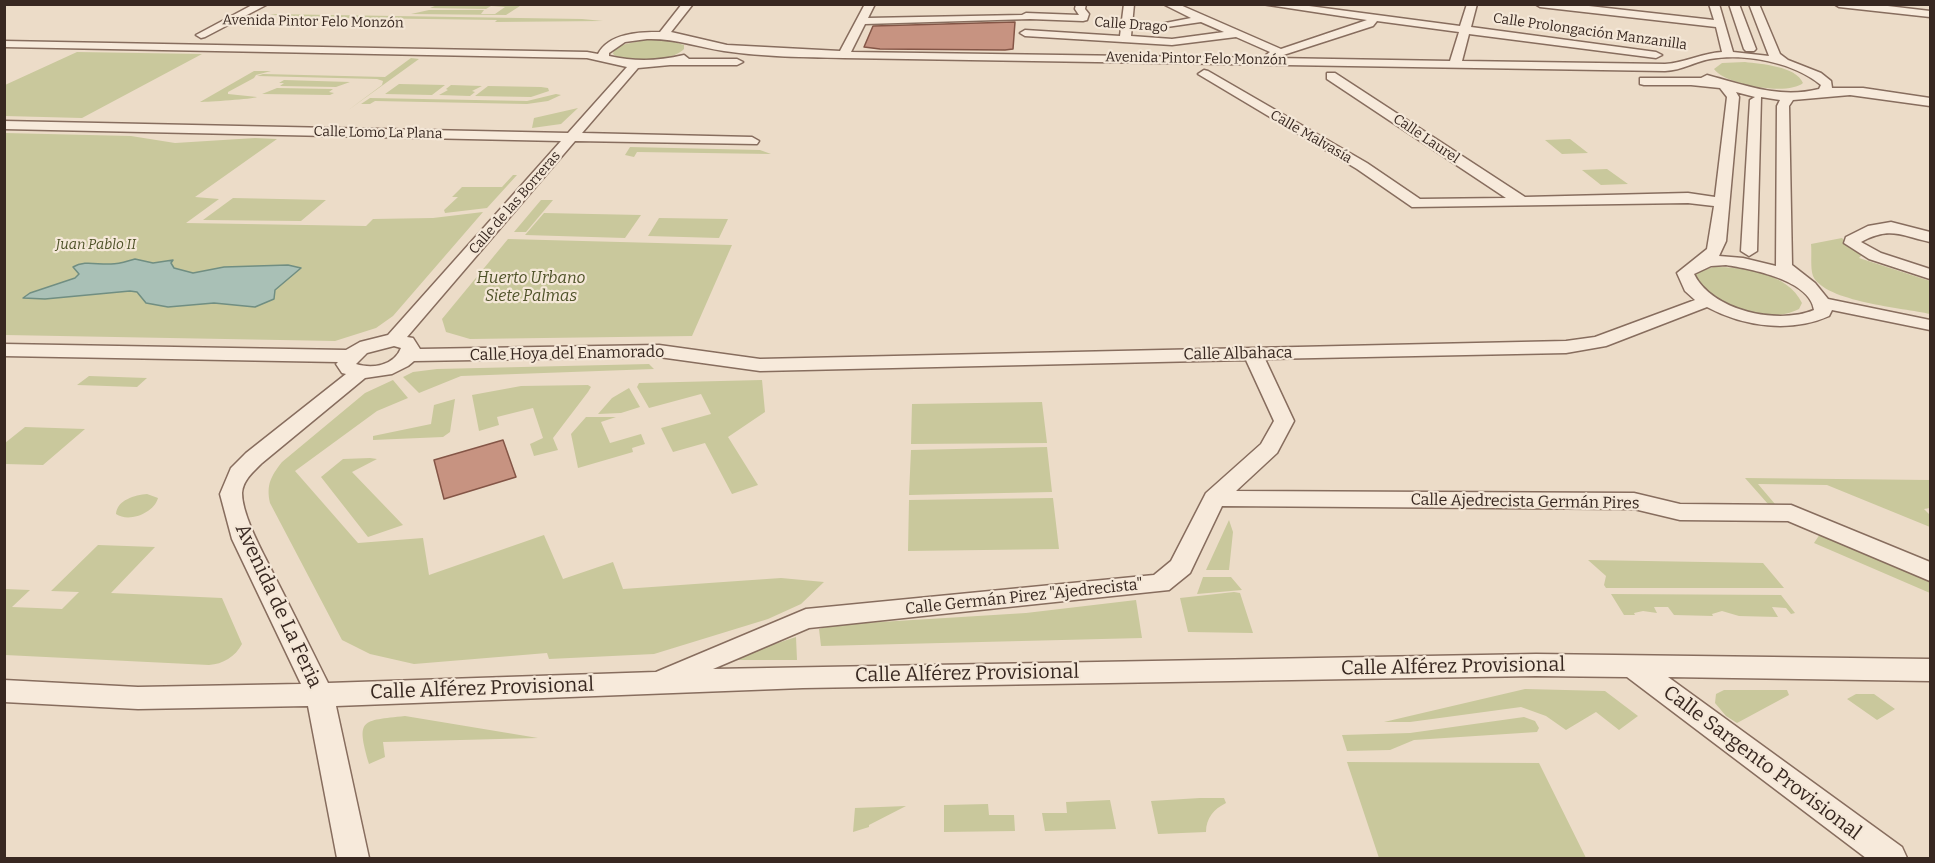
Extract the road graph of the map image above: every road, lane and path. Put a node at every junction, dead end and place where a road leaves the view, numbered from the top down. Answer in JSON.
{"nodes":[{"id":1,"x":262,"y":4,"type":"edge"},
{"id":2,"x":688,"y":4,"type":"edge"},
{"id":3,"x":870,"y":4,"type":"edge"},
{"id":4,"x":943,"y":4,"type":"edge"},
{"id":5,"x":1129,"y":4,"type":"edge"},
{"id":6,"x":1168,"y":4,"type":"edge"},
{"id":7,"x":1267,"y":4,"type":"edge"},
{"id":8,"x":1382,"y":4,"type":"edge"},
{"id":9,"x":1472,"y":4,"type":"edge"},
{"id":10,"x":1540,"y":4,"type":"edge"},
{"id":11,"x":1714,"y":4,"type":"edge"},
{"id":12,"x":1734,"y":4,"type":"edge"},
{"id":13,"x":1754,"y":4,"type":"edge"},
{"id":14,"x":1839,"y":4,"type":"edge"},
{"id":15,"x":1308,"y":7,"type":"edge"},
{"id":16,"x":1082,"y":9,"type":"edge"},
{"id":17,"x":1027,"y":13,"type":"edge"},
{"id":18,"x":1930,"y":14,"type":"edge"},
{"id":19,"x":1375,"y":18,"type":"junction"},
{"id":20,"x":1202,"y":19,"type":"junction"},
{"id":21,"x":936,"y":20,"type":"junction"},
{"id":22,"x":863,"y":21,"type":"junction"},
{"id":23,"x":1718,"y":24,"type":"junction"},
{"id":24,"x":1164,"y":26,"type":"dead end"},
{"id":25,"x":1464,"y":30,"type":"junction"},
{"id":26,"x":1024,"y":33,"type":"junction"},
{"id":27,"x":1236,"y":34,"type":"junction"},
{"id":28,"x":224,"y":35,"type":"dead end"},
{"id":29,"x":663,"y":35,"type":"junction"},
{"id":30,"x":4,"y":38,"type":"edge"},
{"id":31,"x":1125,"y":39,"type":"junction"},
{"id":32,"x":621,"y":41,"type":"junction"},
{"id":33,"x":597,"y":42,"type":"dead end"},
{"id":34,"x":695,"y":43,"type":"junction"},
{"id":35,"x":4,"y":44,"type":"edge"},
{"id":36,"x":582,"y":49,"type":"dead end"},
{"id":37,"x":1293,"y":49,"type":"junction"},
{"id":38,"x":1750,"y":49,"type":"dead end"},
{"id":39,"x":1280,"y":52,"type":"junction"},
{"id":40,"x":725,"y":55,"type":"dead end"},
{"id":41,"x":844,"y":55,"type":"junction"},
{"id":42,"x":1725,"y":55,"type":"junction"},
{"id":43,"x":604,"y":57,"type":"junction"},
{"id":44,"x":1021,"y":57,"type":"junction"},
{"id":45,"x":1256,"y":61,"type":"junction"},
{"id":46,"x":672,"y":62,"type":"junction"},
{"id":47,"x":1305,"y":62,"type":"junction"},
{"id":48,"x":1693,"y":62,"type":"junction"},
{"id":49,"x":1455,"y":64,"type":"junction"},
{"id":50,"x":1786,"y":64,"type":"junction"},
{"id":51,"x":635,"y":65,"type":"junction"},
{"id":52,"x":776,"y":65,"type":"dead end"},
{"id":53,"x":1198,"y":74,"type":"joint"},
{"id":54,"x":1227,"y":74,"type":"dead end"},
{"id":55,"x":1665,"y":74,"type":"dead end"},
{"id":56,"x":1815,"y":74,"type":"junction"},
{"id":57,"x":1354,"y":76,"type":"dead end"},
{"id":58,"x":1634,"y":81,"type":"dead end"},
{"id":59,"x":1722,"y":85,"type":"junction"},
{"id":60,"x":1856,"y":87,"type":"dead end"},
{"id":61,"x":1930,"y":91,"type":"edge"},
{"id":62,"x":1824,"y":92,"type":"junction"},
{"id":63,"x":1789,"y":96,"type":"junction"},
{"id":64,"x":1930,"y":96,"type":"edge"},
{"id":65,"x":1756,"y":100,"type":"dead end"},
{"id":66,"x":1930,"y":102,"type":"edge"},
{"id":67,"x":4,"y":125,"type":"edge"},
{"id":68,"x":572,"y":138,"type":"junction"},
{"id":69,"x":752,"y":141,"type":"dead end"},
{"id":70,"x":1521,"y":201,"type":"junction"},
{"id":71,"x":1722,"y":203,"type":"junction"},
{"id":72,"x":1930,"y":237,"type":"edge"},
{"id":73,"x":1749,"y":251,"type":"dead end"},
{"id":74,"x":1702,"y":262,"type":"junction"},
{"id":75,"x":1930,"y":274,"type":"edge"},
{"id":76,"x":1804,"y":284,"type":"junction"},
{"id":77,"x":1708,"y":301,"type":"junction"},
{"id":78,"x":1823,"y":303,"type":"junction"},
{"id":79,"x":1930,"y":325,"type":"edge"},
{"id":80,"x":394,"y":340,"type":"junction"},
{"id":81,"x":4,"y":350,"type":"edge"},
{"id":82,"x":1253,"y":354,"type":"junction"},
{"id":83,"x":409,"y":356,"type":"junction"},
{"id":84,"x":354,"y":364,"type":"junction"},
{"id":85,"x":760,"y":365,"type":"joint"},
{"id":86,"x":1214,"y":498,"type":"junction"},
{"id":87,"x":1930,"y":572,"type":"edge"},
{"id":88,"x":1634,"y":667,"type":"junction"},
{"id":89,"x":1930,"y":670,"type":"edge"},
{"id":90,"x":654,"y":682,"type":"junction"},
{"id":91,"x":4,"y":690,"type":"edge"},
{"id":92,"x":320,"y":694,"type":"junction"},
{"id":93,"x":353,"y":858,"type":"edge"},
{"id":94,"x":1891,"y":858,"type":"edge"}],
"edges":[{"from":1,"to":28,"type":"street","name":"Avenida Pintor Felo Monzón"},
{"from":2,"to":29,"type":"street"},
{"from":3,"to":22,"type":"street"},
{"from":4,"to":21,"type":"street"},
{"from":5,"to":31,"type":"street"},
{"from":6,"to":20,"type":"street"},
{"from":7,"to":15,"type":"street","name":"Calle Prolongación Manzanilla"},
{"from":8,"to":19,"type":"street"},
{"from":9,"to":25,"type":"street"},
{"from":10,"to":23,"type":"street"},
{"from":11,"to":23,"type":"street"},
{"from":12,"to":38,"type":"street"},
{"from":13,"to":50,"type":"street"},
{"from":14,"to":18,"type":"street"},
{"from":15,"to":19,"type":"street","name":"Calle Prolongación Manzanilla"},
{"from":16,"to":17,"type":"street"},
{"from":17,"to":21,"type":"street"},
{"from":17,"to":26,"type":"street"},
{"from":19,"to":25,"type":"street","name":"Calle Prolongación Manzanilla"},
{"from":19,"to":37,"type":"street"},
{"from":20,"to":24,"type":"street"},
{"from":20,"to":27,"type":"street"},
{"from":21,"to":22,"type":"street"},
{"from":22,"to":41,"type":"street"},
{"from":23,"to":42,"type":"street"},
{"from":25,"to":48,"type":"street","name":"Calle Prolongación Manzanilla"},
{"from":25,"to":49,"type":"street"},
{"from":26,"to":31,"type":"street","name":"Calle Drago"},
{"from":26,"to":44,"type":"street"},
{"from":27,"to":31,"type":"street","name":"Calle Drago"},
{"from":27,"to":39,"type":"street"},
{"from":29,"to":32,"type":"street"},
{"from":29,"to":34,"type":"street","name":"Avenida Pintor Felo Monzón"},
{"from":30,"to":36,"type":"street","name":"Avenida Pintor Felo Monzón"},
{"from":32,"to":33,"type":"street"},
{"from":32,"to":43,"type":"street"},
{"from":34,"to":41,"type":"street","name":"Avenida Pintor Felo Monzón"},
{"from":34,"to":46,"type":"street"},
{"from":35,"to":43,"type":"street","name":"Avenida Pintor Felo Monzón"},
{"from":37,"to":39,"type":"street"},
{"from":37,"to":47,"type":"street"},
{"from":39,"to":45,"type":"street"},
{"from":40,"to":55,"type":"street","name":"Avenida Pintor Felo Monzón"},
{"from":41,"to":44,"type":"street","name":"Avenida Pintor Felo Monzón"},
{"from":42,"to":48,"type":"street","name":"Avenida Pintor Felo Monzón"},
{"from":42,"to":50,"type":"street","name":"Avenida Pintor Felo Monzón"},
{"from":43,"to":51,"type":"street","name":"Avenida Pintor Felo Monzón"},
{"from":44,"to":45,"type":"street","name":"Avenida Pintor Felo Monzón"},
{"from":45,"to":47,"type":"street","name":"Avenida Pintor Felo Monzón"},
{"from":46,"to":51,"type":"street","name":"Avenida Pintor Felo Monzón"},
{"from":46,"to":52,"type":"street"},
{"from":47,"to":49,"type":"street","name":"Avenida Pintor Felo Monzón"},
{"from":48,"to":49,"type":"street","name":"Avenida Pintor Felo Monzón"},
{"from":48,"to":59,"type":"street"},
{"from":50,"to":56,"type":"street","name":"Avenida Pintor Felo Monzón"},
{"from":51,"to":68,"type":"street","name":"Calle de las Borreras"},
{"from":53,"to":54,"type":"street","name":"Avenida Pintor Felo Monzón"},
{"from":53,"to":70,"type":"street","name":"Calle Malvasía"},
{"from":56,"to":61,"type":"street","name":"Avenida Pintor Felo Monzón"},
{"from":56,"to":62,"type":"street"},
{"from":57,"to":70,"type":"street","name":"Calle Laurel"},
{"from":58,"to":59,"type":"street"},
{"from":59,"to":63,"type":"street"},
{"from":59,"to":71,"type":"street"},
{"from":60,"to":64,"type":"street"},
{"from":62,"to":63,"type":"street"},
{"from":62,"to":66,"type":"street"},
{"from":63,"to":76,"type":"street"},
{"from":65,"to":73,"type":"street"},
{"from":67,"to":68,"type":"street","name":"Calle Lomo La Plana"},
{"from":68,"to":69,"type":"street","name":"Calle Lomo La Plana"},
{"from":68,"to":80,"type":"street","name":"Calle de las Borreras"},
{"from":70,"to":71,"type":"street"},
{"from":71,"to":74,"type":"street"},
{"from":72,"to":75,"type":"street"},
{"from":74,"to":76,"type":"street"},
{"from":74,"to":77,"type":"street"},
{"from":76,"to":78,"type":"street"},
{"from":77,"to":78,"type":"street"},
{"from":77,"to":82,"type":"street","name":"Calle Albahaca"},
{"from":78,"to":79,"type":"street"},
{"from":80,"to":83,"type":"street"},
{"from":80,"to":84,"type":"street","name":"Avenida de La Feria"},
{"from":81,"to":84,"type":"street"},
{"from":82,"to":85,"type":"street","name":"Calle Albahaca"},
{"from":82,"to":86,"type":"street","name":"Calle Germán Pirez \"Ajedrecista\""},
{"from":83,"to":84,"type":"street"},
{"from":83,"to":85,"type":"street","name":"Calle Hoya del Enamorado"},
{"from":84,"to":92,"type":"street","name":"Avenida de La Feria"},
{"from":86,"to":87,"type":"street","name":"Calle Ajedrecista Germán Pires"},
{"from":86,"to":90,"type":"street","name":"Calle Germán Pirez \"Ajedrecista\""},
{"from":88,"to":89,"type":"street","name":"Calle Alférez Provisional"},
{"from":88,"to":90,"type":"street","name":"Calle Alférez Provisional"},
{"from":88,"to":94,"type":"street","name":"Calle Sargento Provisional"},
{"from":90,"to":92,"type":"street","name":"Calle Alférez Provisional"},
{"from":91,"to":92,"type":"street","name":"Calle Alférez Provisional"},
{"from":92,"to":93,"type":"street","name":"Avenida de La Feria"}]}
